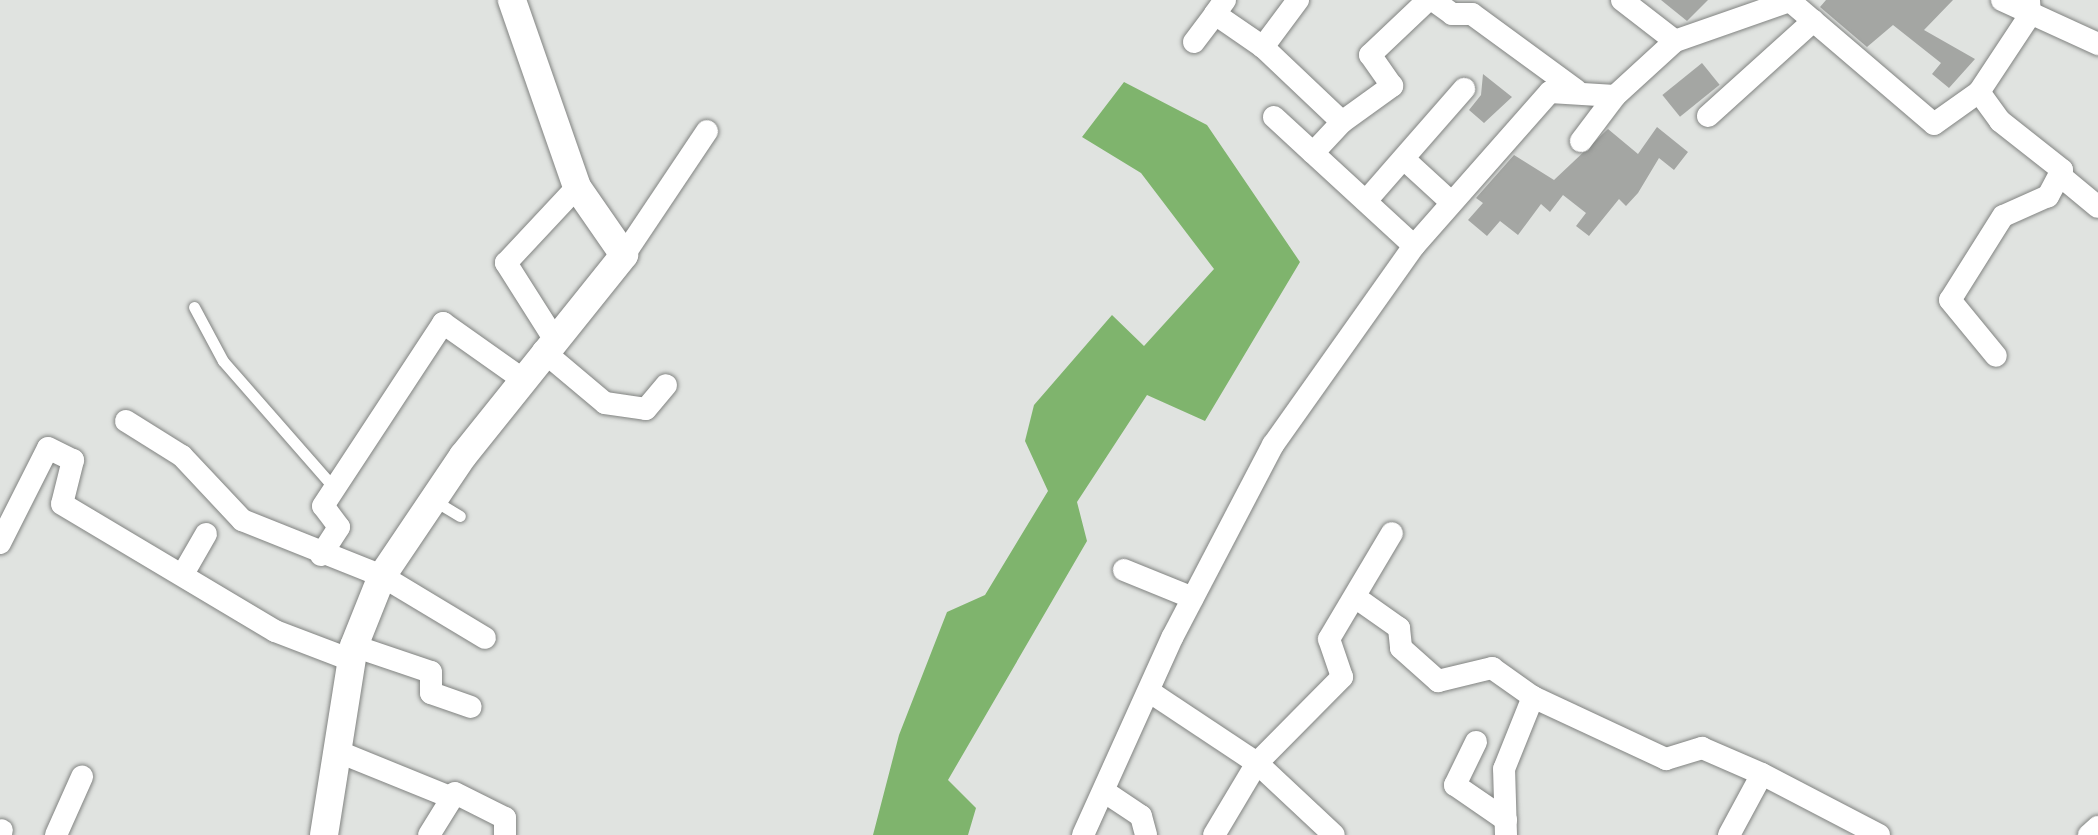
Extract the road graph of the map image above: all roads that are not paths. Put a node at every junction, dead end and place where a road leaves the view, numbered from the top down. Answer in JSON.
{"nodes":[{"id":1,"x":512,"y":0,"type":"edge"},
{"id":2,"x":1298,"y":0,"type":"edge"},
{"id":3,"x":1431,"y":0,"type":"edge"},
{"id":4,"x":1622,"y":0,"type":"edge"},
{"id":5,"x":2002,"y":0,"type":"edge"},
{"id":6,"x":1791,"y":1,"type":"edge"},
{"id":7,"x":1220,"y":7,"type":"edge"},
{"id":8,"x":2030,"y":7,"type":"edge"},
{"id":9,"x":1813,"y":21,"type":"junction"},
{"id":10,"x":1675,"y":40,"type":"junction"},
{"id":11,"x":1194,"y":42,"type":"dead end"},
{"id":12,"x":2098,"y":44,"type":"edge"},
{"id":13,"x":1262,"y":47,"type":"junction"},
{"id":14,"x":1464,"y":88,"type":"dead end"},
{"id":15,"x":1576,"y":90,"type":"junction"},
{"id":16,"x":1979,"y":92,"type":"junction"},
{"id":17,"x":1614,"y":96,"type":"junction"},
{"id":18,"x":1708,"y":116,"type":"dead end"},
{"id":19,"x":1274,"y":117,"type":"dead end"},
{"id":20,"x":1342,"y":122,"type":"junction"},
{"id":21,"x":708,"y":131,"type":"dead end"},
{"id":22,"x":1582,"y":141,"type":"dead end"},
{"id":23,"x":1313,"y":153,"type":"junction"},
{"id":24,"x":1404,"y":159,"type":"junction"},
{"id":25,"x":2063,"y":178,"type":"junction"},
{"id":26,"x":578,"y":187,"type":"junction"},
{"id":27,"x":1366,"y":201,"type":"junction"},
{"id":28,"x":1451,"y":202,"type":"junction"},
{"id":29,"x":2098,"y":206,"type":"edge"},
{"id":30,"x":1414,"y":246,"type":"junction"},
{"id":31,"x":624,"y":255,"type":"junction"},
{"id":32,"x":194,"y":307,"type":"dead end"},
{"id":33,"x":548,"y":344,"type":"junction"},
{"id":34,"x":1996,"y":356,"type":"dead end"},
{"id":35,"x":522,"y":379,"type":"junction"},
{"id":36,"x":666,"y":385,"type":"dead end"},
{"id":37,"x":126,"y":421,"type":"dead end"},
{"id":38,"x":335,"y":489,"type":"junction"},
{"id":39,"x":435,"y":501,"type":"junction"},
{"id":40,"x":460,"y":516,"type":"dead end"},
{"id":41,"x":1392,"y":532,"type":"dead end"},
{"id":42,"x":206,"y":534,"type":"dead end"},
{"id":43,"x":0,"y":542,"type":"edge"},
{"id":44,"x":321,"y":555,"type":"junction"},
{"id":45,"x":1124,"y":570,"type":"dead end"},
{"id":46,"x":183,"y":574,"type":"junction"},
{"id":47,"x":382,"y":576,"type":"junction"},
{"id":48,"x":1355,"y":597,"type":"junction"},
{"id":49,"x":1193,"y":598,"type":"junction"},
{"id":50,"x":485,"y":638,"type":"dead end"},
{"id":51,"x":352,"y":653,"type":"junction"},
{"id":52,"x":1150,"y":692,"type":"junction"},
{"id":53,"x":1534,"y":697,"type":"junction"},
{"id":54,"x":472,"y":708,"type":"dead end"},
{"id":55,"x":1476,"y":742,"type":"dead end"},
{"id":56,"x":339,"y":752,"type":"junction"},
{"id":57,"x":1257,"y":763,"type":"junction"},
{"id":58,"x":1762,"y":774,"type":"junction"},
{"id":59,"x":82,"y":777,"type":"dead end"},
{"id":60,"x":1106,"y":792,"type":"junction"},
{"id":61,"x":450,"y":797,"type":"junction"},
{"id":62,"x":2098,"y":827,"type":"edge"},
{"id":63,"x":1506,"y":828,"type":"edge"},
{"id":64,"x":56,"y":835,"type":"edge"},
{"id":65,"x":324,"y":835,"type":"edge"},
{"id":66,"x":429,"y":835,"type":"edge"},
{"id":67,"x":505,"y":835,"type":"edge"},
{"id":68,"x":1083,"y":835,"type":"edge"},
{"id":69,"x":1146,"y":835,"type":"edge"},
{"id":70,"x":1214,"y":835,"type":"edge"},
{"id":71,"x":1334,"y":835,"type":"edge"},
{"id":72,"x":1728,"y":835,"type":"edge"},
{"id":73,"x":1878,"y":835,"type":"edge"},
{"id":74,"x":2089,"y":835,"type":"edge"}],
"edges":[{"from":1,"to":26,"type":"street"},
{"from":2,"to":13,"type":"street"},
{"from":3,"to":15,"type":"street"},
{"from":3,"to":20,"type":"street"},
{"from":4,"to":10,"type":"street"},
{"from":5,"to":8,"type":"street"},
{"from":6,"to":9,"type":"street"},
{"from":6,"to":10,"type":"street"},
{"from":7,"to":11,"type":"street"},
{"from":7,"to":13,"type":"street"},
{"from":8,"to":12,"type":"street"},
{"from":8,"to":16,"type":"street"},
{"from":9,"to":16,"type":"street"},
{"from":9,"to":18,"type":"street"},
{"from":10,"to":17,"type":"street"},
{"from":13,"to":20,"type":"street"},
{"from":14,"to":24,"type":"street"},
{"from":15,"to":17,"type":"street"},
{"from":15,"to":28,"type":"street"},
{"from":16,"to":25,"type":"street"},
{"from":17,"to":22,"type":"street"},
{"from":19,"to":23,"type":"street"},
{"from":20,"to":23,"type":"street"},
{"from":21,"to":31,"type":"street"},
{"from":23,"to":27,"type":"street"},
{"from":24,"to":27,"type":"street"},
{"from":24,"to":28,"type":"street"},
{"from":25,"to":29,"type":"street"},
{"from":25,"to":34,"type":"street"},
{"from":26,"to":31,"type":"street"},
{"from":26,"to":33,"type":"street"},
{"from":27,"to":30,"type":"street"},
{"from":28,"to":30,"type":"street"},
{"from":30,"to":49,"type":"street"},
{"from":31,"to":33,"type":"street"},
{"from":32,"to":38,"type":"lane"},
{"from":33,"to":35,"type":"street"},
{"from":33,"to":36,"type":"street"},
{"from":35,"to":38,"type":"street"},
{"from":35,"to":39,"type":"street"},
{"from":37,"to":44,"type":"street"},
{"from":38,"to":44,"type":"street"},
{"from":39,"to":40,"type":"lane"},
{"from":39,"to":47,"type":"street"},
{"from":41,"to":48,"type":"street"},
{"from":42,"to":46,"type":"street"},
{"from":43,"to":46,"type":"street"},
{"from":44,"to":47,"type":"street"},
{"from":45,"to":49,"type":"street"},
{"from":46,"to":51,"type":"street"},
{"from":47,"to":50,"type":"street"},
{"from":47,"to":51,"type":"street"},
{"from":48,"to":53,"type":"street"},
{"from":48,"to":57,"type":"street"},
{"from":49,"to":52,"type":"street"},
{"from":51,"to":54,"type":"street"},
{"from":51,"to":56,"type":"street"},
{"from":52,"to":57,"type":"street"},
{"from":52,"to":60,"type":"street"},
{"from":53,"to":58,"type":"street"},
{"from":53,"to":63,"type":"street"},
{"from":55,"to":63,"type":"street"},
{"from":56,"to":61,"type":"street"},
{"from":56,"to":65,"type":"street"},
{"from":57,"to":70,"type":"street"},
{"from":57,"to":71,"type":"street"},
{"from":58,"to":72,"type":"street"},
{"from":58,"to":73,"type":"street"},
{"from":59,"to":64,"type":"street"},
{"from":60,"to":68,"type":"street"},
{"from":60,"to":69,"type":"street"},
{"from":61,"to":66,"type":"street"},
{"from":61,"to":67,"type":"street"},
{"from":62,"to":74,"type":"street"}]}
